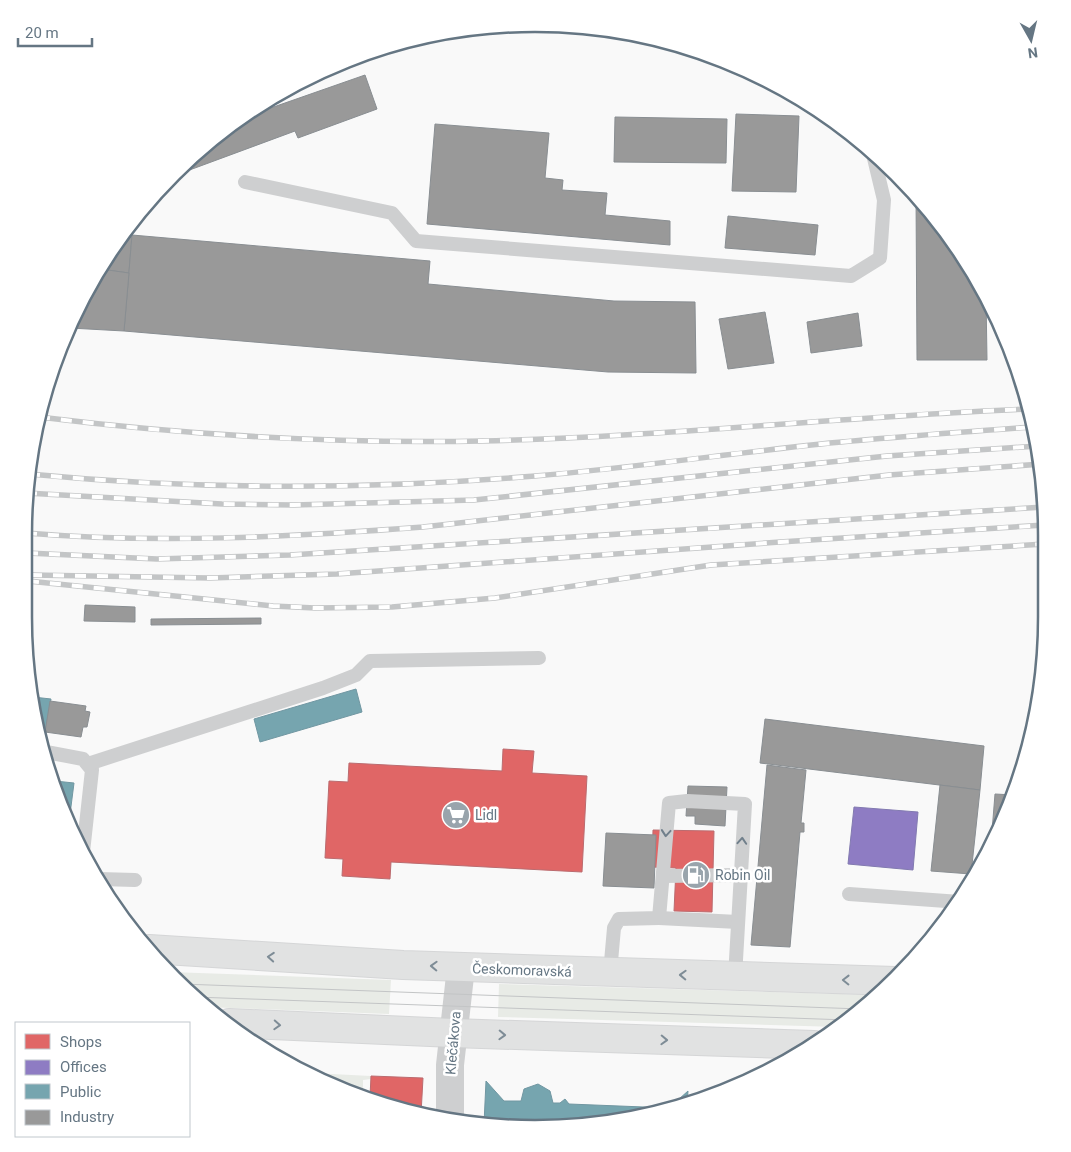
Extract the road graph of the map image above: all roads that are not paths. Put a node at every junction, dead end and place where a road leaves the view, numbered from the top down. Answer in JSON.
{"nodes":[{"id":1,"x":876,"y":165,"type":"edge"},
{"id":2,"x":244,"y":182,"type":"dead end"},
{"id":3,"x":539,"y":658,"type":"dead end"},
{"id":4,"x":52,"y":753,"type":"edge"},
{"id":5,"x":88,"y":764,"type":"junction"},
{"id":6,"x":84,"y":839,"type":"edge"},
{"id":7,"x":740,"y":875,"type":"junction"},
{"id":8,"x":663,"y":876,"type":"junction"},
{"id":9,"x":107,"y":879,"type":"edge"},
{"id":10,"x":135,"y":880,"type":"dead end"},
{"id":11,"x":848,"y":894,"type":"dead end"},
{"id":12,"x":950,"y":901,"type":"edge"},
{"id":13,"x":659,"y":918,"type":"junction"},
{"id":14,"x":738,"y":922,"type":"junction"},
{"id":15,"x":158,"y":950,"type":"edge"},
{"id":16,"x":460,"y":967,"type":"junction"},
{"id":17,"x":610,"y":973,"type":"junction"},
{"id":18,"x":735,"y":977,"type":"junction"},
{"id":19,"x":882,"y":981,"type":"edge"},
{"id":20,"x":240,"y":1023,"type":"edge"},
{"id":21,"x":453,"y":1033,"type":"junction"},
{"id":22,"x":799,"y":1045,"type":"edge"},
{"id":23,"x":450,"y":1112,"type":"edge"}],
"edges":[{"from":1,"to":2,"type":"lane"},
{"from":3,"to":5,"type":"lane"},
{"from":4,"to":5,"type":"lane"},
{"from":5,"to":6,"type":"lane"},
{"from":7,"to":8,"type":"lane"},
{"from":7,"to":8,"type":"lane","one_way":true},
{"from":7,"to":14,"type":"lane"},
{"from":8,"to":13,"type":"lane"},
{"from":9,"to":10,"type":"lane"},
{"from":11,"to":12,"type":"lane"},
{"from":13,"to":14,"type":"lane"},
{"from":13,"to":17,"type":"lane"},
{"from":14,"to":18,"type":"lane"},
{"from":16,"to":15,"type":"main road","name":"Českomoravská","one_way":true},
{"from":16,"to":17,"type":"main road","name":"Českomoravská"},
{"from":16,"to":21,"type":"street","name":"Klečákova"},
{"from":18,"to":17,"type":"main road","name":"Českomoravská","one_way":true},
{"from":19,"to":18,"type":"main road","name":"Českomoravská","one_way":true},
{"from":20,"to":21,"type":"main road","one_way":true},
{"from":21,"to":22,"type":"main road","one_way":true},
{"from":21,"to":23,"type":"street","name":"Klečákova"}]}
